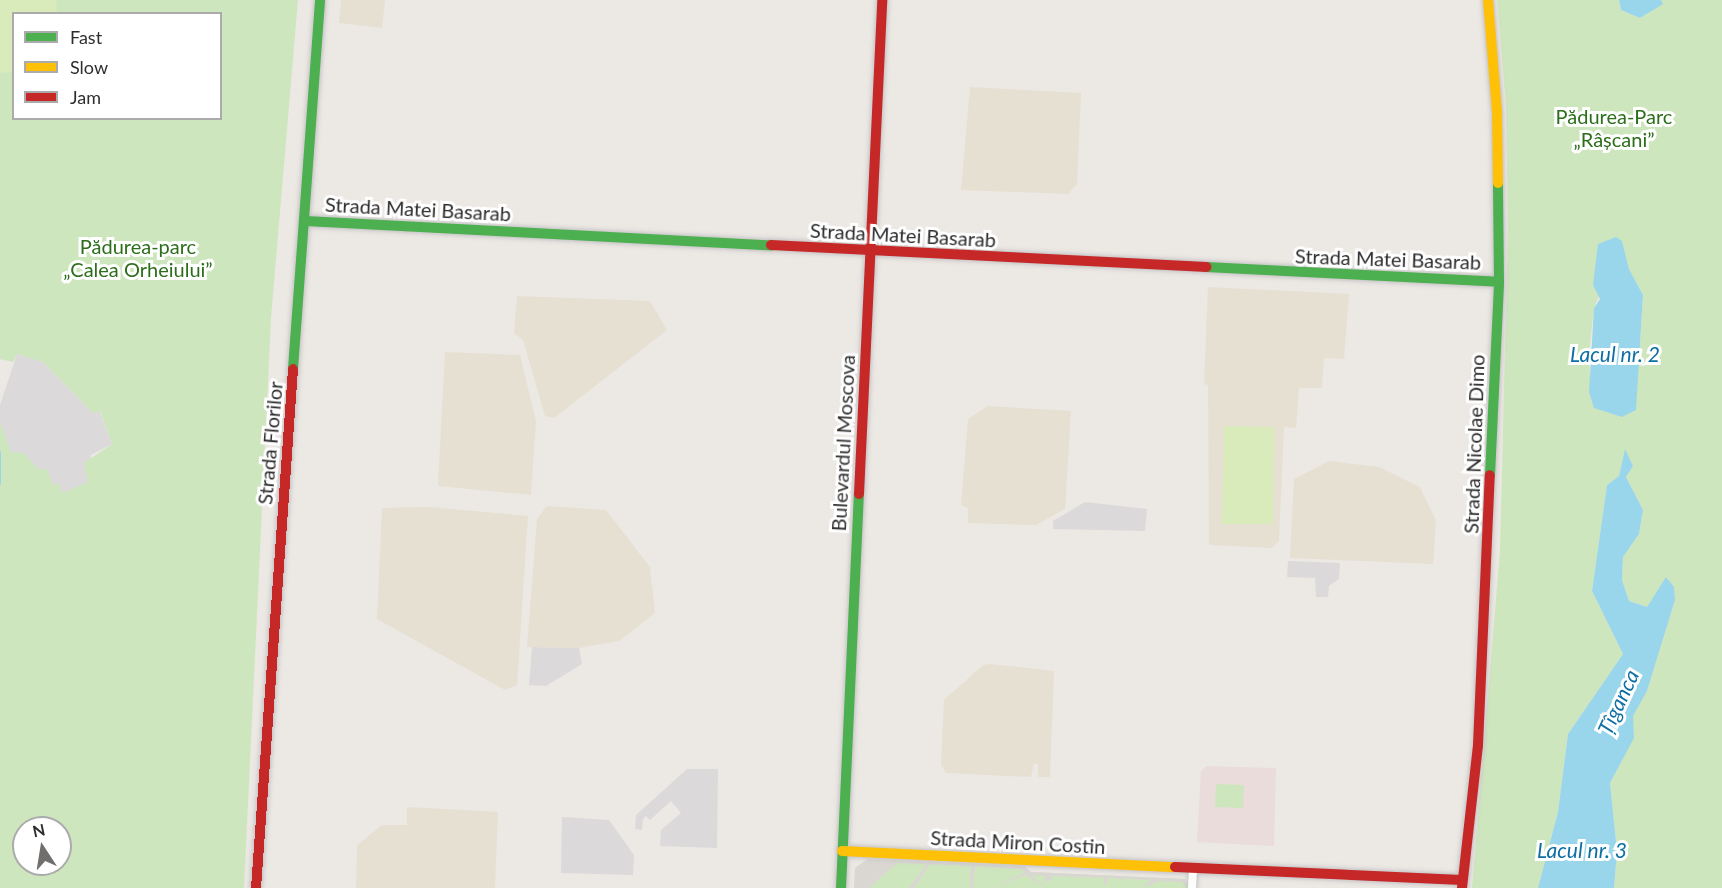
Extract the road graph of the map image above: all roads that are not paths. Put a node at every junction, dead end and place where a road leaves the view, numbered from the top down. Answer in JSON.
{"nodes":[{"id":1,"x":320,"y":0,"type":"edge"},
{"id":2,"x":882,"y":0,"type":"edge"},
{"id":3,"x":1488,"y":0,"type":"edge"},
{"id":4,"x":306,"y":221,"type":"junction"},
{"id":5,"x":870,"y":251,"type":"junction"},
{"id":6,"x":1499,"y":282,"type":"junction"},
{"id":7,"x":842,"y":851,"type":"junction"},
{"id":8,"x":1192,"y":868,"type":"junction"},
{"id":9,"x":1422,"y":883,"type":"edge"},
{"id":10,"x":1462,"y":884,"type":"edge"},
{"id":11,"x":256,"y":888,"type":"edge"},
{"id":12,"x":841,"y":888,"type":"edge"},
{"id":13,"x":1192,"y":888,"type":"edge"}],
"edges":[{"from":1,"to":4,"type":"main road","name":"Strada Florilor"},
{"from":2,"to":5,"type":"main road","name":"Bulevardul Moscova"},
{"from":3,"to":6,"type":"main road","name":"Strada Nicolae Dimo"},
{"from":4,"to":5,"type":"main road","name":"Strada Matei Basarab"},
{"from":4,"to":11,"type":"main road","name":"Strada Florilor"},
{"from":5,"to":6,"type":"main road","name":"Strada Matei Basarab"},
{"from":5,"to":7,"type":"main road","name":"Bulevardul Moscova"},
{"from":6,"to":10,"type":"main road","name":"Strada Nicolae Dimo"},
{"from":7,"to":8,"type":"main road","name":"Strada Miron Costin"},
{"from":7,"to":12,"type":"main road","name":"Bulevardul Moscova"},
{"from":8,"to":9,"type":"main road","name":"Strada Miron Costin"},
{"from":8,"to":13,"type":"street"},
{"from":9,"to":10,"type":"main road","name":"Strada Miron Costin"}]}
